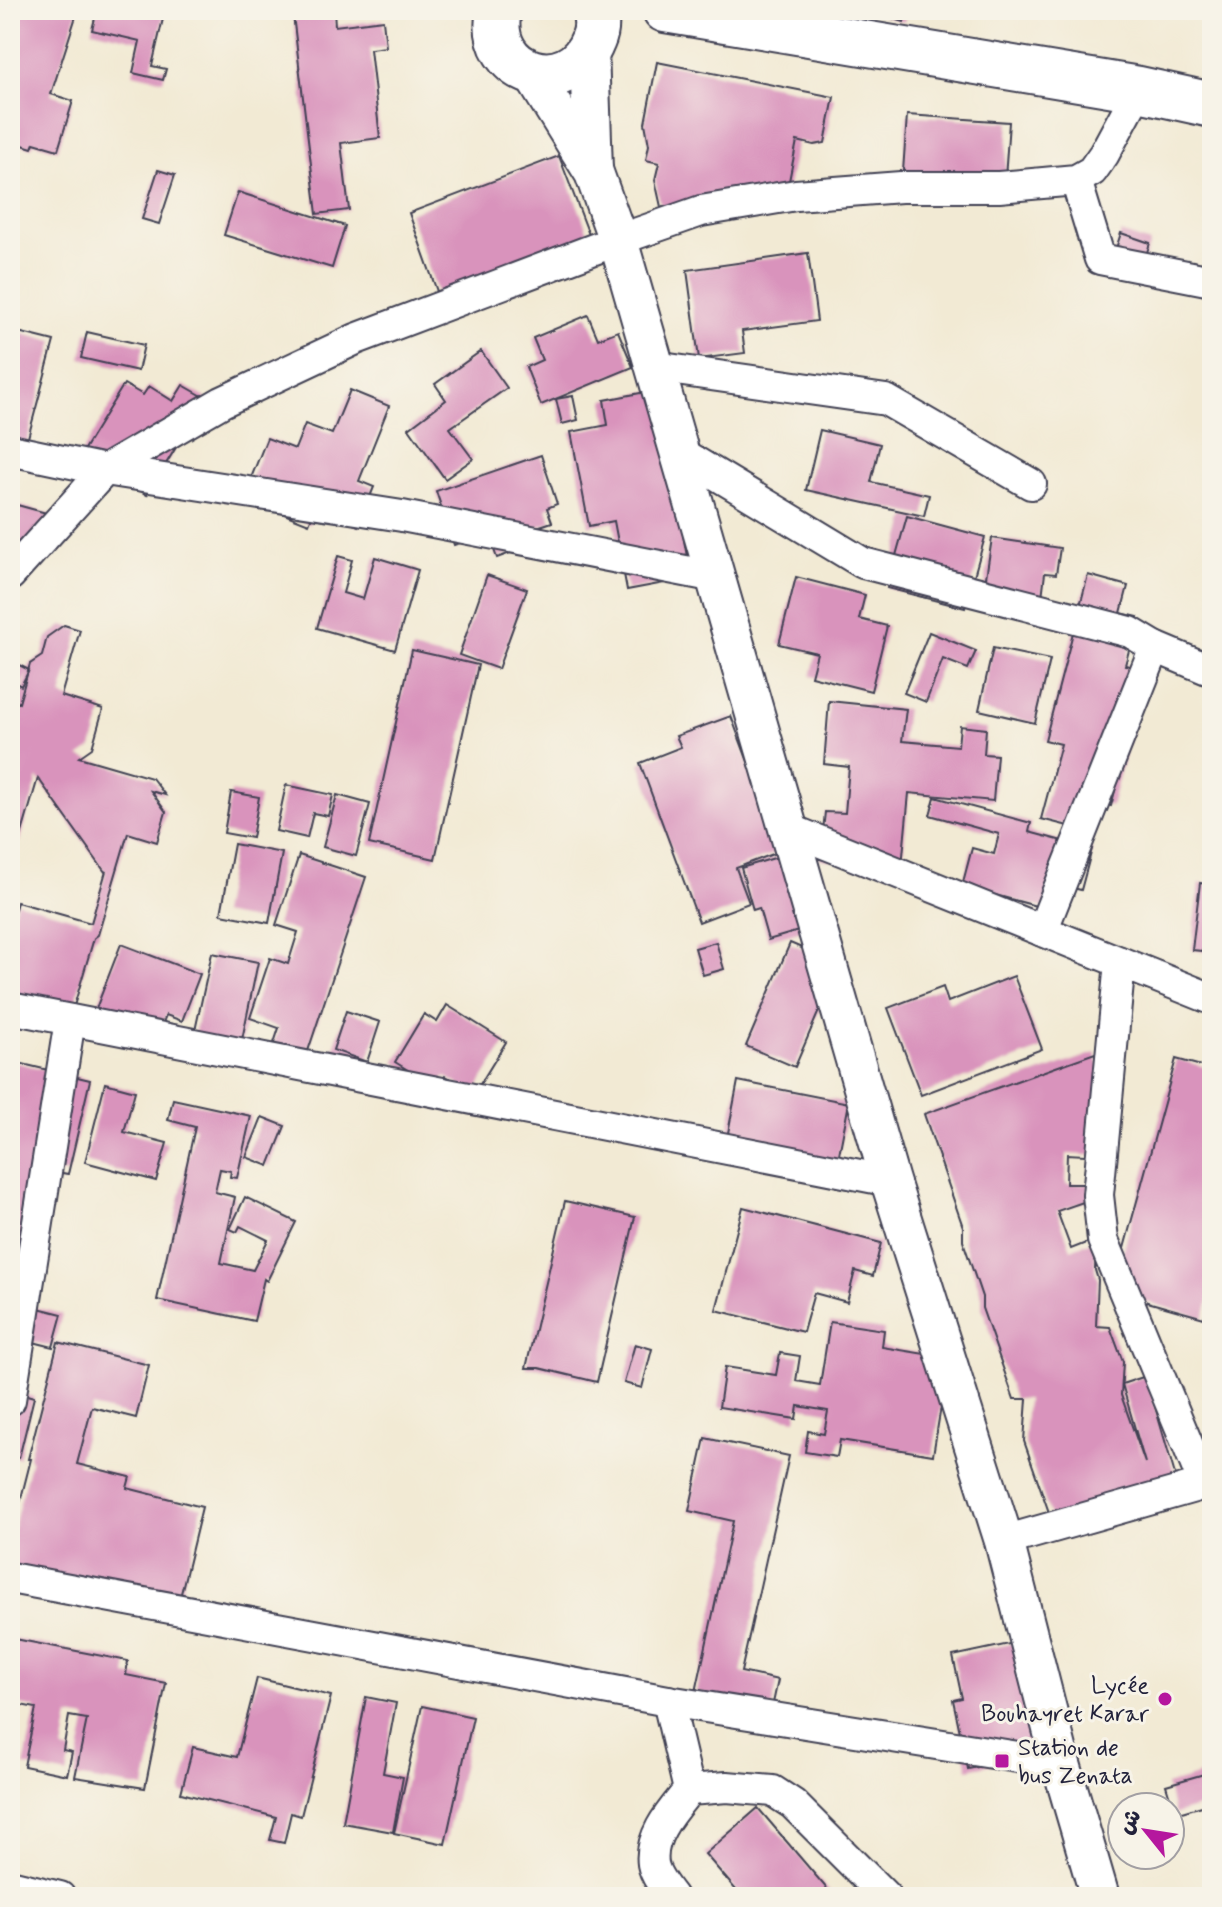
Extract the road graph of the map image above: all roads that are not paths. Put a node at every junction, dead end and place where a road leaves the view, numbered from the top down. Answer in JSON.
{"nodes":[{"id":1,"x":466,"y":10,"type":"edge"},
{"id":2,"x":665,"y":10,"type":"edge"},
{"id":3,"x":710,"y":14,"type":"edge"},
{"id":4,"x":498,"y":25,"type":"edge"},
{"id":5,"x":592,"y":30,"type":"edge"},
{"id":6,"x":532,"y":73,"type":"junction"},
{"id":7,"x":1139,"y":89,"type":"junction"},
{"id":8,"x":1212,"y":105,"type":"edge"},
{"id":9,"x":594,"y":173,"type":"junction"},
{"id":10,"x":1076,"y":180,"type":"junction"},
{"id":11,"x":618,"y":240,"type":"junction"},
{"id":12,"x":1212,"y":281,"type":"edge"},
{"id":13,"x":655,"y":367,"type":"junction"},
{"id":14,"x":10,"y":450,"type":"edge"},
{"id":15,"x":679,"y":452,"type":"junction"},
{"id":16,"x":105,"y":470,"type":"junction"},
{"id":17,"x":1031,"y":484,"type":"dead end"},
{"id":18,"x":10,"y":575,"type":"edge"},
{"id":19,"x":716,"y":577,"type":"junction"},
{"id":20,"x":1155,"y":647,"type":"junction"},
{"id":21,"x":1212,"y":671,"type":"edge"},
{"id":22,"x":789,"y":829,"type":"junction"},
{"id":23,"x":1042,"y":931,"type":"junction"},
{"id":24,"x":1120,"y":962,"type":"junction"},
{"id":25,"x":1212,"y":999,"type":"edge"},
{"id":26,"x":10,"y":1008,"type":"edge"},
{"id":27,"x":70,"y":1020,"type":"junction"},
{"id":28,"x":890,"y":1181,"type":"junction"},
{"id":29,"x":10,"y":1400,"type":"edge"},
{"id":30,"x":1208,"y":1483,"type":"edge"},
{"id":31,"x":1004,"y":1541,"type":"junction"},
{"id":32,"x":10,"y":1578,"type":"edge"},
{"id":33,"x":668,"y":1701,"type":"junction"},
{"id":34,"x":1061,"y":1764,"type":"junction"},
{"id":35,"x":689,"y":1790,"type":"junction"},
{"id":36,"x":10,"y":1885,"type":"edge"},
{"id":37,"x":60,"y":1897,"type":"edge"},
{"id":38,"x":672,"y":1897,"type":"edge"},
{"id":39,"x":886,"y":1897,"type":"edge"},
{"id":40,"x":1100,"y":1897,"type":"edge"}],
"edges":[{"from":1,"to":4,"type":"main road"},
{"from":2,"to":3,"type":"main road"},
{"from":3,"to":7,"type":"main road"},
{"from":4,"to":6,"type":"main road"},
{"from":5,"to":6,"type":"main road"},
{"from":5,"to":9,"type":"street"},
{"from":6,"to":9,"type":"street"},
{"from":7,"to":8,"type":"main road"},
{"from":7,"to":10,"type":"street"},
{"from":9,"to":11,"type":"street"},
{"from":10,"to":11,"type":"street"},
{"from":10,"to":12,"type":"street"},
{"from":11,"to":13,"type":"street"},
{"from":11,"to":16,"type":"street"},
{"from":13,"to":15,"type":"street"},
{"from":13,"to":17,"type":"street"},
{"from":14,"to":16,"type":"street"},
{"from":15,"to":19,"type":"street"},
{"from":15,"to":20,"type":"street"},
{"from":16,"to":18,"type":"street"},
{"from":16,"to":19,"type":"street"},
{"from":19,"to":22,"type":"street"},
{"from":20,"to":21,"type":"street"},
{"from":20,"to":23,"type":"street"},
{"from":22,"to":23,"type":"street"},
{"from":22,"to":28,"type":"street"},
{"from":23,"to":24,"type":"street"},
{"from":24,"to":25,"type":"street"},
{"from":24,"to":30,"type":"street"},
{"from":26,"to":27,"type":"street"},
{"from":27,"to":28,"type":"street"},
{"from":27,"to":29,"type":"street"},
{"from":28,"to":31,"type":"street"},
{"from":30,"to":31,"type":"street"},
{"from":31,"to":34,"type":"street"},
{"from":32,"to":33,"type":"street"},
{"from":33,"to":34,"type":"street"},
{"from":33,"to":35,"type":"street"},
{"from":34,"to":40,"type":"street"},
{"from":35,"to":38,"type":"street"},
{"from":35,"to":39,"type":"street"},
{"from":36,"to":37,"type":"street"}]}
